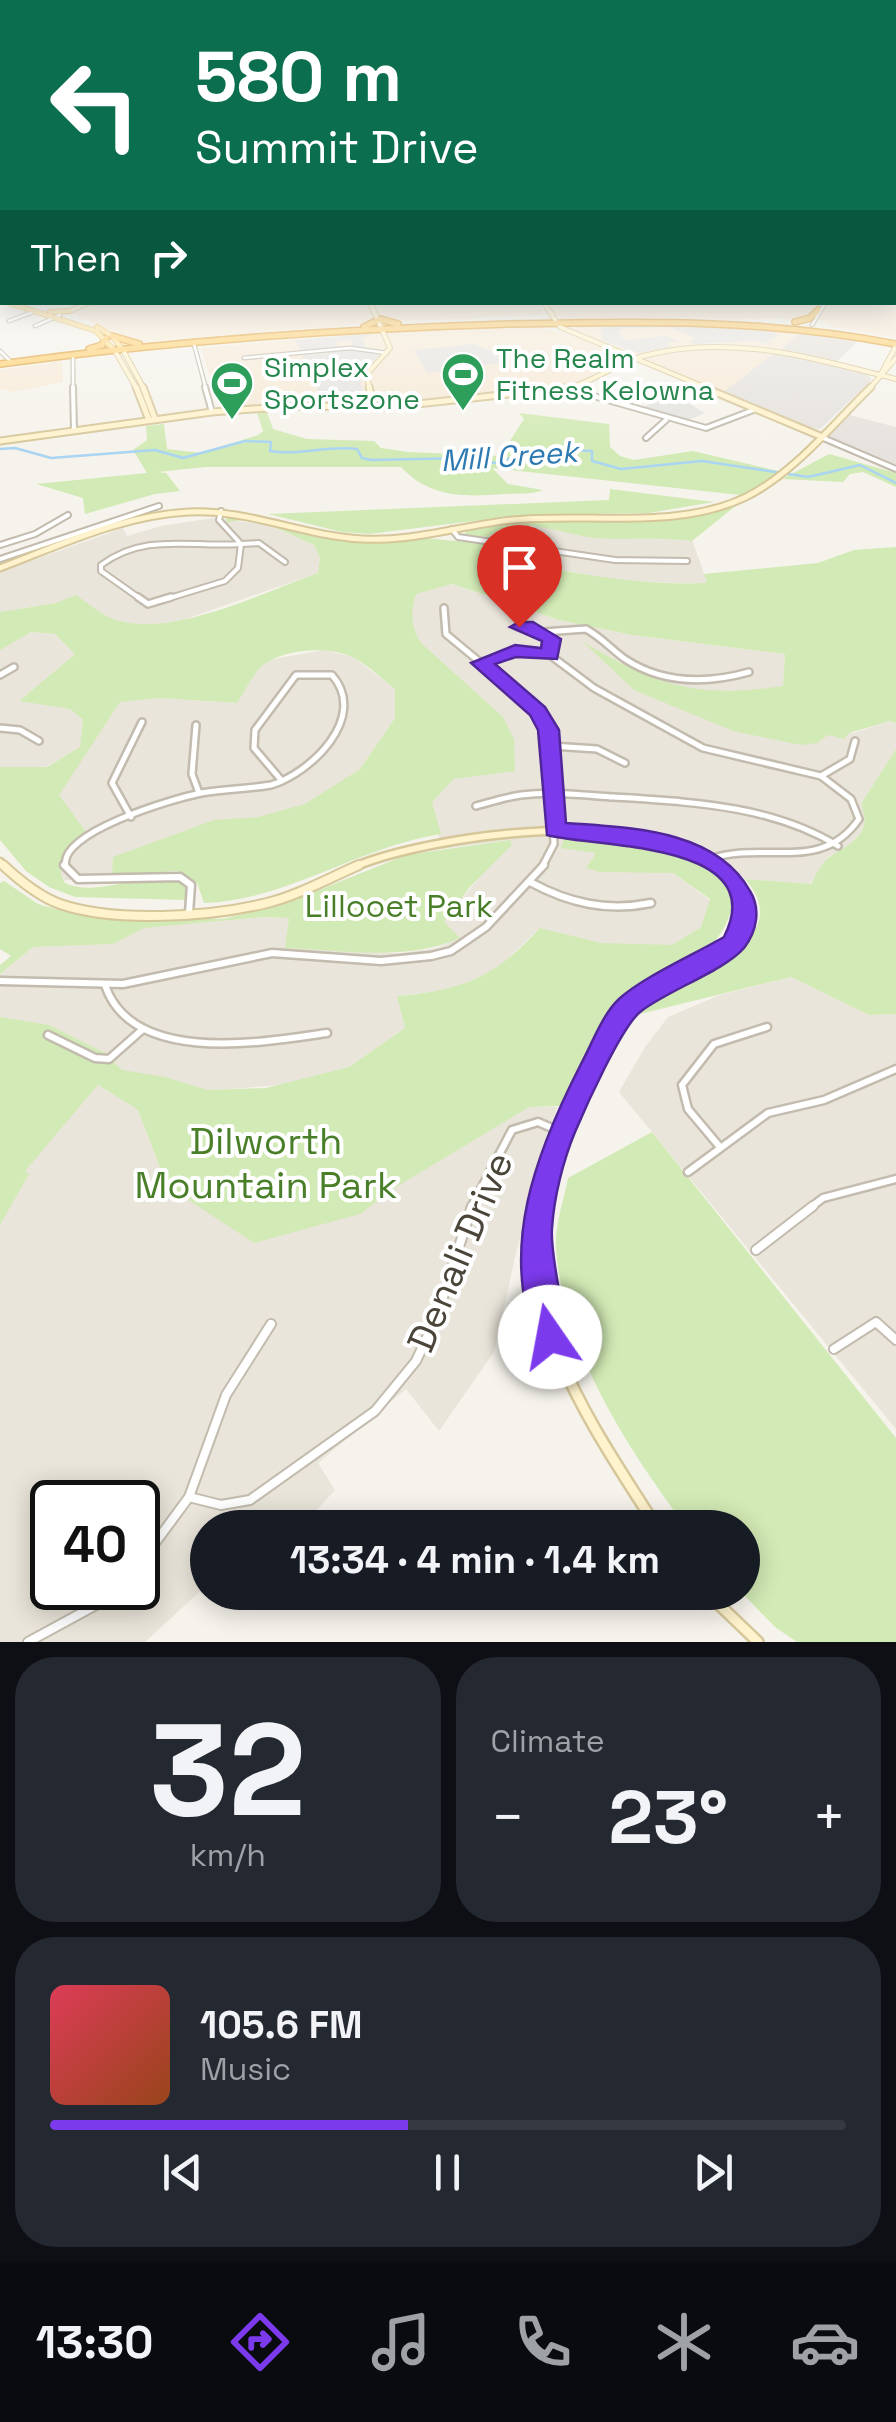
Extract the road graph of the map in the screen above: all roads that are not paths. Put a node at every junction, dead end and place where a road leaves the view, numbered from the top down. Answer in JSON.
{"nodes":[{"id":1,"x":16,"y":305,"type":"edge"},
{"id":2,"x":20,"y":305,"type":"edge"},
{"id":3,"x":20,"y":305,"type":"edge"},
{"id":4,"x":83,"y":305,"type":"edge"},
{"id":5,"x":372,"y":305,"type":"edge"},
{"id":6,"x":545,"y":305,"type":"edge"},
{"id":7,"x":824,"y":305,"type":"edge"},
{"id":8,"x":70,"y":311,"type":"junction"},
{"id":9,"x":33,"y":312,"type":"junction"},
{"id":10,"x":817,"y":314,"type":"junction"},
{"id":11,"x":26,"y":315,"type":"junction"},
{"id":12,"x":54,"y":316,"type":"junction"},
{"id":13,"x":76,"y":320,"type":"junction"},
{"id":14,"x":550,"y":320,"type":"junction"},
{"id":15,"x":8,"y":322,"type":"dead end"},
{"id":16,"x":531,"y":322,"type":"junction"},
{"id":17,"x":585,"y":322,"type":"junction"},
{"id":18,"x":86,"y":323,"type":"junction"},
{"id":19,"x":382,"y":324,"type":"junction"},
{"id":20,"x":797,"y":324,"type":"junction"},
{"id":21,"x":812,"y":325,"type":"junction"},
{"id":22,"x":36,"y":326,"type":"dead end"},
{"id":23,"x":401,"y":326,"type":"junction"},
{"id":24,"x":363,"y":329,"type":"junction"},
{"id":25,"x":560,"y":329,"type":"junction"},
{"id":26,"x":837,"y":329,"type":"junction"},
{"id":27,"x":570,"y":331,"type":"junction"},
{"id":28,"x":580,"y":335,"type":"junction"},
{"id":29,"x":109,"y":337,"type":"junction"},
{"id":30,"x":387,"y":338,"type":"junction"},
{"id":31,"x":202,"y":341,"type":"junction"},
{"id":32,"x":157,"y":344,"type":"junction"},
{"id":33,"x":194,"y":344,"type":"junction"},
{"id":34,"x":895,"y":347,"type":"edge"},
{"id":35,"x":143,"y":348,"type":"junction"},
{"id":36,"x":0,"y":351,"type":"edge"},
{"id":37,"x":118,"y":351,"type":"junction"},
{"id":38,"x":92,"y":353,"type":"joint"},
{"id":39,"x":387,"y":353,"type":"junction"},
{"id":40,"x":75,"y":354,"type":"junction"},
{"id":41,"x":128,"y":357,"type":"junction"},
{"id":42,"x":244,"y":358,"type":"dead end"},
{"id":43,"x":636,"y":358,"type":"junction"},
{"id":44,"x":11,"y":361,"type":"junction"},
{"id":45,"x":0,"y":363,"type":"edge"},
{"id":46,"x":865,"y":371,"type":"junction"},
{"id":47,"x":883,"y":372,"type":"junction"},
{"id":48,"x":896,"y":378,"type":"edge"},
{"id":49,"x":875,"y":381,"type":"junction"},
{"id":50,"x":569,"y":388,"type":"junction"},
{"id":51,"x":375,"y":408,"type":"junction"},
{"id":52,"x":756,"y":409,"type":"junction"},
{"id":53,"x":212,"y":412,"type":"junction"},
{"id":54,"x":152,"y":419,"type":"junction"},
{"id":55,"x":667,"y":419,"type":"junction"},
{"id":56,"x":828,"y":428,"type":"junction"},
{"id":57,"x":74,"y":431,"type":"junction"},
{"id":58,"x":810,"y":432,"type":"junction"},
{"id":59,"x":820,"y":436,"type":"junction"},
{"id":60,"x":646,"y":438,"type":"dead end"},
{"id":61,"x":0,"y":441,"type":"edge"},
{"id":62,"x":896,"y":469,"type":"edge"},
{"id":63,"x":160,"y":506,"type":"dead end"},
{"id":64,"x":221,"y":511,"type":"junction"},
{"id":65,"x":68,"y":516,"type":"dead end"},
{"id":66,"x":452,"y":529,"type":"junction"},
{"id":67,"x":241,"y":542,"type":"junction"},
{"id":68,"x":0,"y":545,"type":"edge"},
{"id":69,"x":0,"y":559,"type":"edge"},
{"id":70,"x":687,"y":561,"type":"dead end"},
{"id":71,"x":284,"y":562,"type":"dead end"},
{"id":72,"x":0,"y":568,"type":"edge"},
{"id":73,"x":444,"y":608,"type":"dead end"},
{"id":74,"x":519,"y":627,"type":"dead end"},
{"id":75,"x":543,"y":632,"type":"junction"},
{"id":76,"x":550,"y":655,"type":"junction"},
{"id":77,"x":481,"y":663,"type":"junction"},
{"id":78,"x":14,"y":667,"type":"dead end"},
{"id":79,"x":749,"y":672,"type":"dead end"},
{"id":80,"x":0,"y":675,"type":"edge"},
{"id":81,"x":142,"y":722,"type":"dead end"},
{"id":82,"x":196,"y":725,"type":"dead end"},
{"id":83,"x":0,"y":728,"type":"edge"},
{"id":84,"x":40,"y":741,"type":"dead end"},
{"id":85,"x":855,"y":742,"type":"dead end"},
{"id":86,"x":552,"y":746,"type":"junction"},
{"id":87,"x":625,"y":763,"type":"dead end"},
{"id":88,"x":822,"y":776,"type":"junction"},
{"id":89,"x":282,"y":781,"type":"junction"},
{"id":90,"x":554,"y":793,"type":"junction"},
{"id":91,"x":199,"y":794,"type":"junction"},
{"id":92,"x":476,"y":806,"type":"dead end"},
{"id":93,"x":131,"y":818,"type":"junction"},
{"id":94,"x":556,"y":830,"type":"junction"},
{"id":95,"x":838,"y":846,"type":"junction"},
{"id":96,"x":710,"y":859,"type":"junction"},
{"id":97,"x":0,"y":862,"type":"edge"},
{"id":98,"x":530,"y":882,"type":"junction"},
{"id":99,"x":651,"y":903,"type":"dead end"},
{"id":100,"x":189,"y":913,"type":"junction"},
{"id":101,"x":0,"y":981,"type":"edge"},
{"id":102,"x":106,"y":985,"type":"junction"},
{"id":103,"x":767,"y":1027,"type":"dead end"},
{"id":104,"x":144,"y":1028,"type":"junction"},
{"id":105,"x":327,"y":1033,"type":"dead end"},
{"id":106,"x":48,"y":1035,"type":"dead end"},
{"id":107,"x":896,"y":1069,"type":"edge"},
{"id":108,"x":561,"y":1132,"type":"junction"},
{"id":109,"x":719,"y":1146,"type":"junction"},
{"id":110,"x":688,"y":1172,"type":"dead end"},
{"id":111,"x":896,"y":1179,"type":"edge"},
{"id":112,"x":756,"y":1250,"type":"dead end"},
{"id":113,"x":270,"y":1324,"type":"dead end"},
{"id":114,"x":896,"y":1340,"type":"edge"},
{"id":115,"x":834,"y":1349,"type":"dead end"},
{"id":116,"x":189,"y":1497,"type":"junction"},
{"id":117,"x":646,"y":1510,"type":"edge"},
{"id":118,"x":160,"y":1536,"type":"edge"},
{"id":119,"x":87,"y":1610,"type":"edge"},
{"id":120,"x":725,"y":1610,"type":"edge"},
{"id":121,"x":28,"y":1642,"type":"edge"},
{"id":122,"x":758,"y":1642,"type":"edge"}],
"edges":[{"from":1,"to":9,"type":"main road"},
{"from":2,"to":12,"type":"main road"},
{"from":3,"to":12,"type":"main road"},
{"from":4,"to":8,"type":"street"},
{"from":5,"to":19,"type":"street"},
{"from":6,"to":14,"type":"street"},
{"from":7,"to":10,"type":"street"},
{"from":8,"to":12,"type":"main road"},
{"from":8,"to":12,"type":"main road"},
{"from":8,"to":13,"type":"main road"},
{"from":9,"to":11,"type":"street"},
{"from":9,"to":12,"type":"main road"},
{"from":10,"to":20,"type":"highway"},
{"from":10,"to":21,"type":"street"},
{"from":10,"to":26,"type":"highway"},
{"from":11,"to":12,"type":"main road"},
{"from":11,"to":15,"type":"street"},
{"from":12,"to":13,"type":"main road"},
{"from":12,"to":18,"type":"main road"},
{"from":12,"to":22,"type":"street"},
{"from":12,"to":29,"type":"main road"},
{"from":13,"to":18,"type":"main road"},
{"from":14,"to":16,"type":"highway"},
{"from":14,"to":17,"type":"highway"},
{"from":14,"to":20,"type":"highway"},
{"from":14,"to":25,"type":"street"},
{"from":14,"to":27,"type":"street"},
{"from":16,"to":23,"type":"highway"},
{"from":16,"to":25,"type":"highway"},
{"from":17,"to":20,"type":"highway"},
{"from":17,"to":27,"type":"highway"},
{"from":18,"to":29,"type":"main road"},
{"from":19,"to":23,"type":"highway"},
{"from":19,"to":24,"type":"highway"},
{"from":19,"to":30,"type":"street"},
{"from":20,"to":21,"type":"highway"},
{"from":20,"to":34,"type":"highway"},
{"from":21,"to":26,"type":"highway"},
{"from":23,"to":30,"type":"highway"},
{"from":24,"to":30,"type":"highway"},
{"from":24,"to":31,"type":"highway"},
{"from":24,"to":33,"type":"highway"},
{"from":25,"to":28,"type":"street"},
{"from":26,"to":34,"type":"highway"},
{"from":27,"to":28,"type":"street"},
{"from":28,"to":43,"type":"street"},
{"from":29,"to":32,"type":"highway"},
{"from":29,"to":37,"type":"main road"},
{"from":29,"to":40,"type":"highway"},
{"from":30,"to":39,"type":"street"},
{"from":31,"to":32,"type":"highway"},
{"from":31,"to":33,"type":"highway"},
{"from":32,"to":37,"type":"highway"},
{"from":33,"to":35,"type":"highway"},
{"from":33,"to":53,"type":"street"},
{"from":34,"to":47,"type":"street"},
{"from":35,"to":37,"type":"highway"},
{"from":35,"to":41,"type":"highway"},
{"from":36,"to":44,"type":"street"},
{"from":37,"to":38,"type":"highway"},
{"from":37,"to":40,"type":"highway"},
{"from":37,"to":41,"type":"street"},
{"from":37,"to":54,"type":"street"},
{"from":38,"to":40,"type":"highway"},
{"from":39,"to":42,"type":"street"},
{"from":39,"to":51,"type":"street"},
{"from":40,"to":44,"type":"highway"},
{"from":40,"to":57,"type":"street"},
{"from":41,"to":54,"type":"street"},
{"from":43,"to":46,"type":"street"},
{"from":43,"to":50,"type":"street"},
{"from":43,"to":52,"type":"street"},
{"from":44,"to":45,"type":"highway"},
{"from":46,"to":47,"type":"street"},
{"from":46,"to":49,"type":"street"},
{"from":47,"to":48,"type":"street"},
{"from":47,"to":49,"type":"street"},
{"from":48,"to":49,"type":"street"},
{"from":49,"to":56,"type":"street"},
{"from":50,"to":51,"type":"street"},
{"from":50,"to":55,"type":"street"},
{"from":51,"to":53,"type":"street"},
{"from":52,"to":55,"type":"street"},
{"from":52,"to":58,"type":"street"},
{"from":53,"to":54,"type":"street"},
{"from":54,"to":57,"type":"street"},
{"from":55,"to":60,"type":"street"},
{"from":56,"to":58,"type":"street"},
{"from":56,"to":59,"type":"street"},
{"from":57,"to":61,"type":"street"},
{"from":58,"to":59,"type":"street"},
{"from":59,"to":62,"type":"street"},
{"from":59,"to":66,"type":"street"},
{"from":63,"to":69,"type":"street"},
{"from":64,"to":66,"type":"street"},
{"from":64,"to":67,"type":"street"},
{"from":64,"to":72,"type":"street"},
{"from":65,"to":68,"type":"street"},
{"from":66,"to":70,"type":"street"},
{"from":67,"to":67,"type":"street"},
{"from":67,"to":71,"type":"street"},
{"from":73,"to":77,"type":"street"},
{"from":74,"to":75,"type":"street"},
{"from":75,"to":76,"type":"street"},
{"from":75,"to":79,"type":"street"},
{"from":76,"to":77,"type":"street"},
{"from":76,"to":88,"type":"street"},
{"from":77,"to":86,"type":"street"},
{"from":78,"to":80,"type":"street"},
{"from":81,"to":93,"type":"street"},
{"from":82,"to":91,"type":"street"},
{"from":83,"to":84,"type":"street"},
{"from":85,"to":88,"type":"street"},
{"from":86,"to":87,"type":"street"},
{"from":86,"to":90,"type":"street"},
{"from":88,"to":95,"type":"street"},
{"from":89,"to":89,"type":"street"},
{"from":89,"to":91,"type":"street"},
{"from":90,"to":92,"type":"street"},
{"from":90,"to":94,"type":"street"},
{"from":90,"to":95,"type":"street"},
{"from":91,"to":93,"type":"street"},
{"from":93,"to":100,"type":"street"},
{"from":94,"to":96,"type":"street"},
{"from":94,"to":98,"type":"street"},
{"from":94,"to":100,"type":"street"},
{"from":95,"to":96,"type":"street"},
{"from":96,"to":108,"type":"street"},
{"from":97,"to":100,"type":"street"},
{"from":98,"to":99,"type":"street"},
{"from":98,"to":102,"type":"street"},
{"from":101,"to":102,"type":"street"},
{"from":102,"to":104,"type":"street"},
{"from":103,"to":109,"type":"street"},
{"from":104,"to":105,"type":"street"},
{"from":104,"to":106,"type":"street"},
{"from":107,"to":109,"type":"street"},
{"from":108,"to":116,"type":"street","name":"Denali Drive"},
{"from":108,"to":117,"type":"street"},
{"from":109,"to":110,"type":"street"},
{"from":111,"to":112,"type":"street"},
{"from":113,"to":116,"type":"street"},
{"from":114,"to":115,"type":"street"},
{"from":116,"to":118,"type":"street"},
{"from":119,"to":121,"type":"street"},
{"from":120,"to":122,"type":"street"}]}
